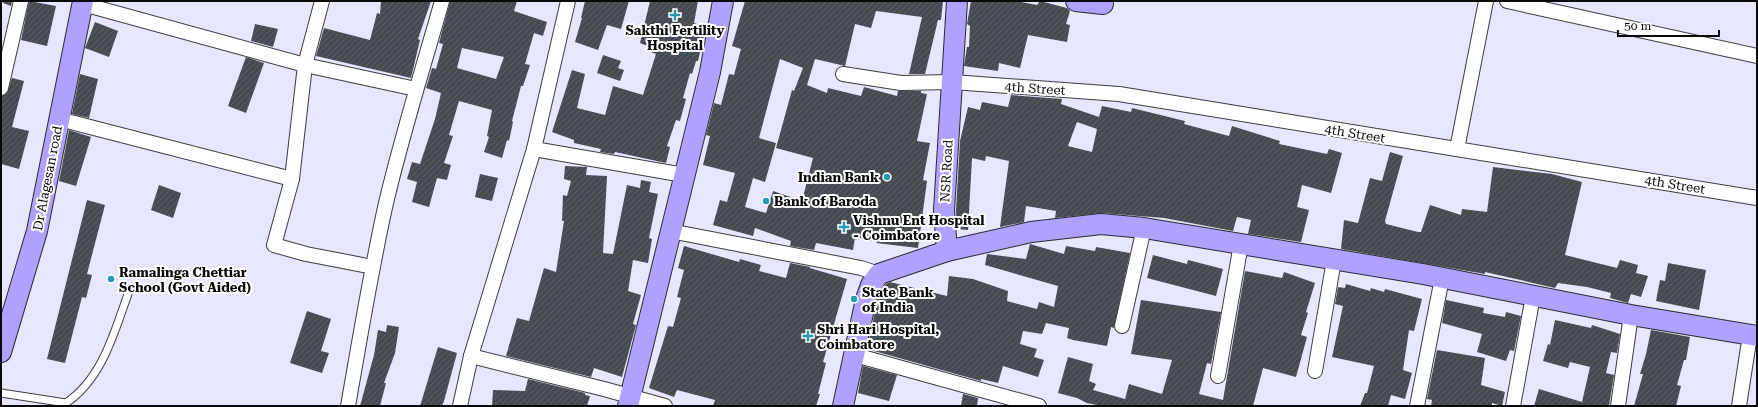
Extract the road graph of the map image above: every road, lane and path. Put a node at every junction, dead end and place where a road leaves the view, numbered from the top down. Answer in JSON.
{"nodes":[{"id":1,"x":21,"y":1,"type":"edge"},
{"id":2,"x":322,"y":1,"type":"edge"},
{"id":3,"x":442,"y":1,"type":"edge"},
{"id":4,"x":568,"y":1,"type":"edge"},
{"id":5,"x":723,"y":1,"type":"edge"},
{"id":6,"x":957,"y":1,"type":"edge"},
{"id":7,"x":1076,"y":1,"type":"edge"},
{"id":8,"x":1486,"y":1,"type":"edge"},
{"id":9,"x":1508,"y":1,"type":"edge"},
{"id":10,"x":83,"y":2,"type":"edge"},
{"id":11,"x":1103,"y":4,"type":"dead end"},
{"id":12,"x":7,"y":42,"type":"edge"},
{"id":13,"x":1757,"y":56,"type":"edge"},
{"id":14,"x":305,"y":65,"type":"junction"},
{"id":15,"x":843,"y":74,"type":"dead end"},
{"id":16,"x":952,"y":82,"type":"junction"},
{"id":17,"x":1,"y":88,"type":"edge"},
{"id":18,"x":416,"y":89,"type":"junction"},
{"id":19,"x":59,"y":119,"type":"junction"},
{"id":20,"x":534,"y":149,"type":"junction"},
{"id":21,"x":1457,"y":149,"type":"junction"},
{"id":22,"x":684,"y":175,"type":"junction"},
{"id":23,"x":292,"y":179,"type":"junction"},
{"id":24,"x":1757,"y":198,"type":"edge"},
{"id":25,"x":1144,"y":228,"type":"junction"},
{"id":26,"x":670,"y":231,"type":"junction"},
{"id":27,"x":1241,"y":244,"type":"junction"},
{"id":28,"x":947,"y":250,"type":"junction"},
{"id":29,"x":1334,"y":260,"type":"junction"},
{"id":30,"x":373,"y":267,"type":"junction"},
{"id":31,"x":879,"y":274,"type":"junction"},
{"id":32,"x":1442,"y":278,"type":"junction"},
{"id":33,"x":128,"y":294,"type":"dead end"},
{"id":34,"x":1533,"y":296,"type":"junction"},
{"id":35,"x":1631,"y":315,"type":"junction"},
{"id":36,"x":1122,"y":326,"type":"dead end"},
{"id":37,"x":1754,"y":335,"type":"edge"},
{"id":38,"x":1,"y":352,"type":"edge"},
{"id":39,"x":855,"y":355,"type":"junction"},
{"id":40,"x":471,"y":356,"type":"junction"},
{"id":41,"x":1315,"y":371,"type":"dead end"},
{"id":42,"x":1218,"y":376,"type":"dead end"},
{"id":43,"x":1,"y":393,"type":"edge"},
{"id":44,"x":630,"y":401,"type":"edge"},
{"id":45,"x":67,"y":404,"type":"edge"},
{"id":46,"x":348,"y":406,"type":"edge"},
{"id":47,"x":460,"y":406,"type":"edge"},
{"id":48,"x":664,"y":406,"type":"edge"},
{"id":49,"x":843,"y":406,"type":"edge"},
{"id":50,"x":1039,"y":406,"type":"edge"},
{"id":51,"x":1417,"y":406,"type":"edge"},
{"id":52,"x":1513,"y":406,"type":"edge"},
{"id":53,"x":1618,"y":406,"type":"edge"},
{"id":54,"x":1739,"y":406,"type":"edge"}],
"edges":[{"from":1,"to":12,"type":"street"},
{"from":2,"to":14,"type":"street"},
{"from":3,"to":18,"type":"street"},
{"from":4,"to":20,"type":"street"},
{"from":5,"to":22,"type":"street"},
{"from":6,"to":16,"type":"street","name":"NSR Road"},
{"from":7,"to":11,"type":"street"},
{"from":8,"to":21,"type":"street"},
{"from":9,"to":13,"type":"street"},
{"from":10,"to":14,"type":"street"},
{"from":10,"to":19,"type":"street","name":"Dr Alagesan road"},
{"from":12,"to":17,"type":"street"},
{"from":14,"to":18,"type":"street"},
{"from":14,"to":23,"type":"street"},
{"from":15,"to":16,"type":"street","name":"4th Street"},
{"from":16,"to":21,"type":"street","name":"4th Street"},
{"from":16,"to":28,"type":"street","name":"NSR Road"},
{"from":18,"to":30,"type":"street"},
{"from":19,"to":23,"type":"street"},
{"from":19,"to":38,"type":"street","name":"Dr Alagesan road"},
{"from":20,"to":22,"type":"street"},
{"from":20,"to":40,"type":"street"},
{"from":21,"to":24,"type":"street","name":"4th Street"},
{"from":22,"to":26,"type":"street"},
{"from":23,"to":30,"type":"street"},
{"from":25,"to":27,"type":"street"},
{"from":25,"to":28,"type":"street"},
{"from":25,"to":36,"type":"street"},
{"from":26,"to":31,"type":"street"},
{"from":26,"to":44,"type":"street"},
{"from":27,"to":29,"type":"street"},
{"from":27,"to":42,"type":"street"},
{"from":28,"to":31,"type":"street"},
{"from":29,"to":32,"type":"street"},
{"from":29,"to":41,"type":"street"},
{"from":30,"to":46,"type":"street"},
{"from":31,"to":39,"type":"street"},
{"from":32,"to":34,"type":"street"},
{"from":32,"to":51,"type":"street"},
{"from":33,"to":45,"type":"lane"},
{"from":34,"to":35,"type":"street"},
{"from":34,"to":52,"type":"street"},
{"from":35,"to":37,"type":"street"},
{"from":35,"to":53,"type":"street"},
{"from":37,"to":54,"type":"street"},
{"from":39,"to":49,"type":"street"},
{"from":39,"to":50,"type":"street"},
{"from":40,"to":44,"type":"street"},
{"from":40,"to":47,"type":"street"},
{"from":43,"to":45,"type":"lane"},
{"from":44,"to":48,"type":"street"}]}
